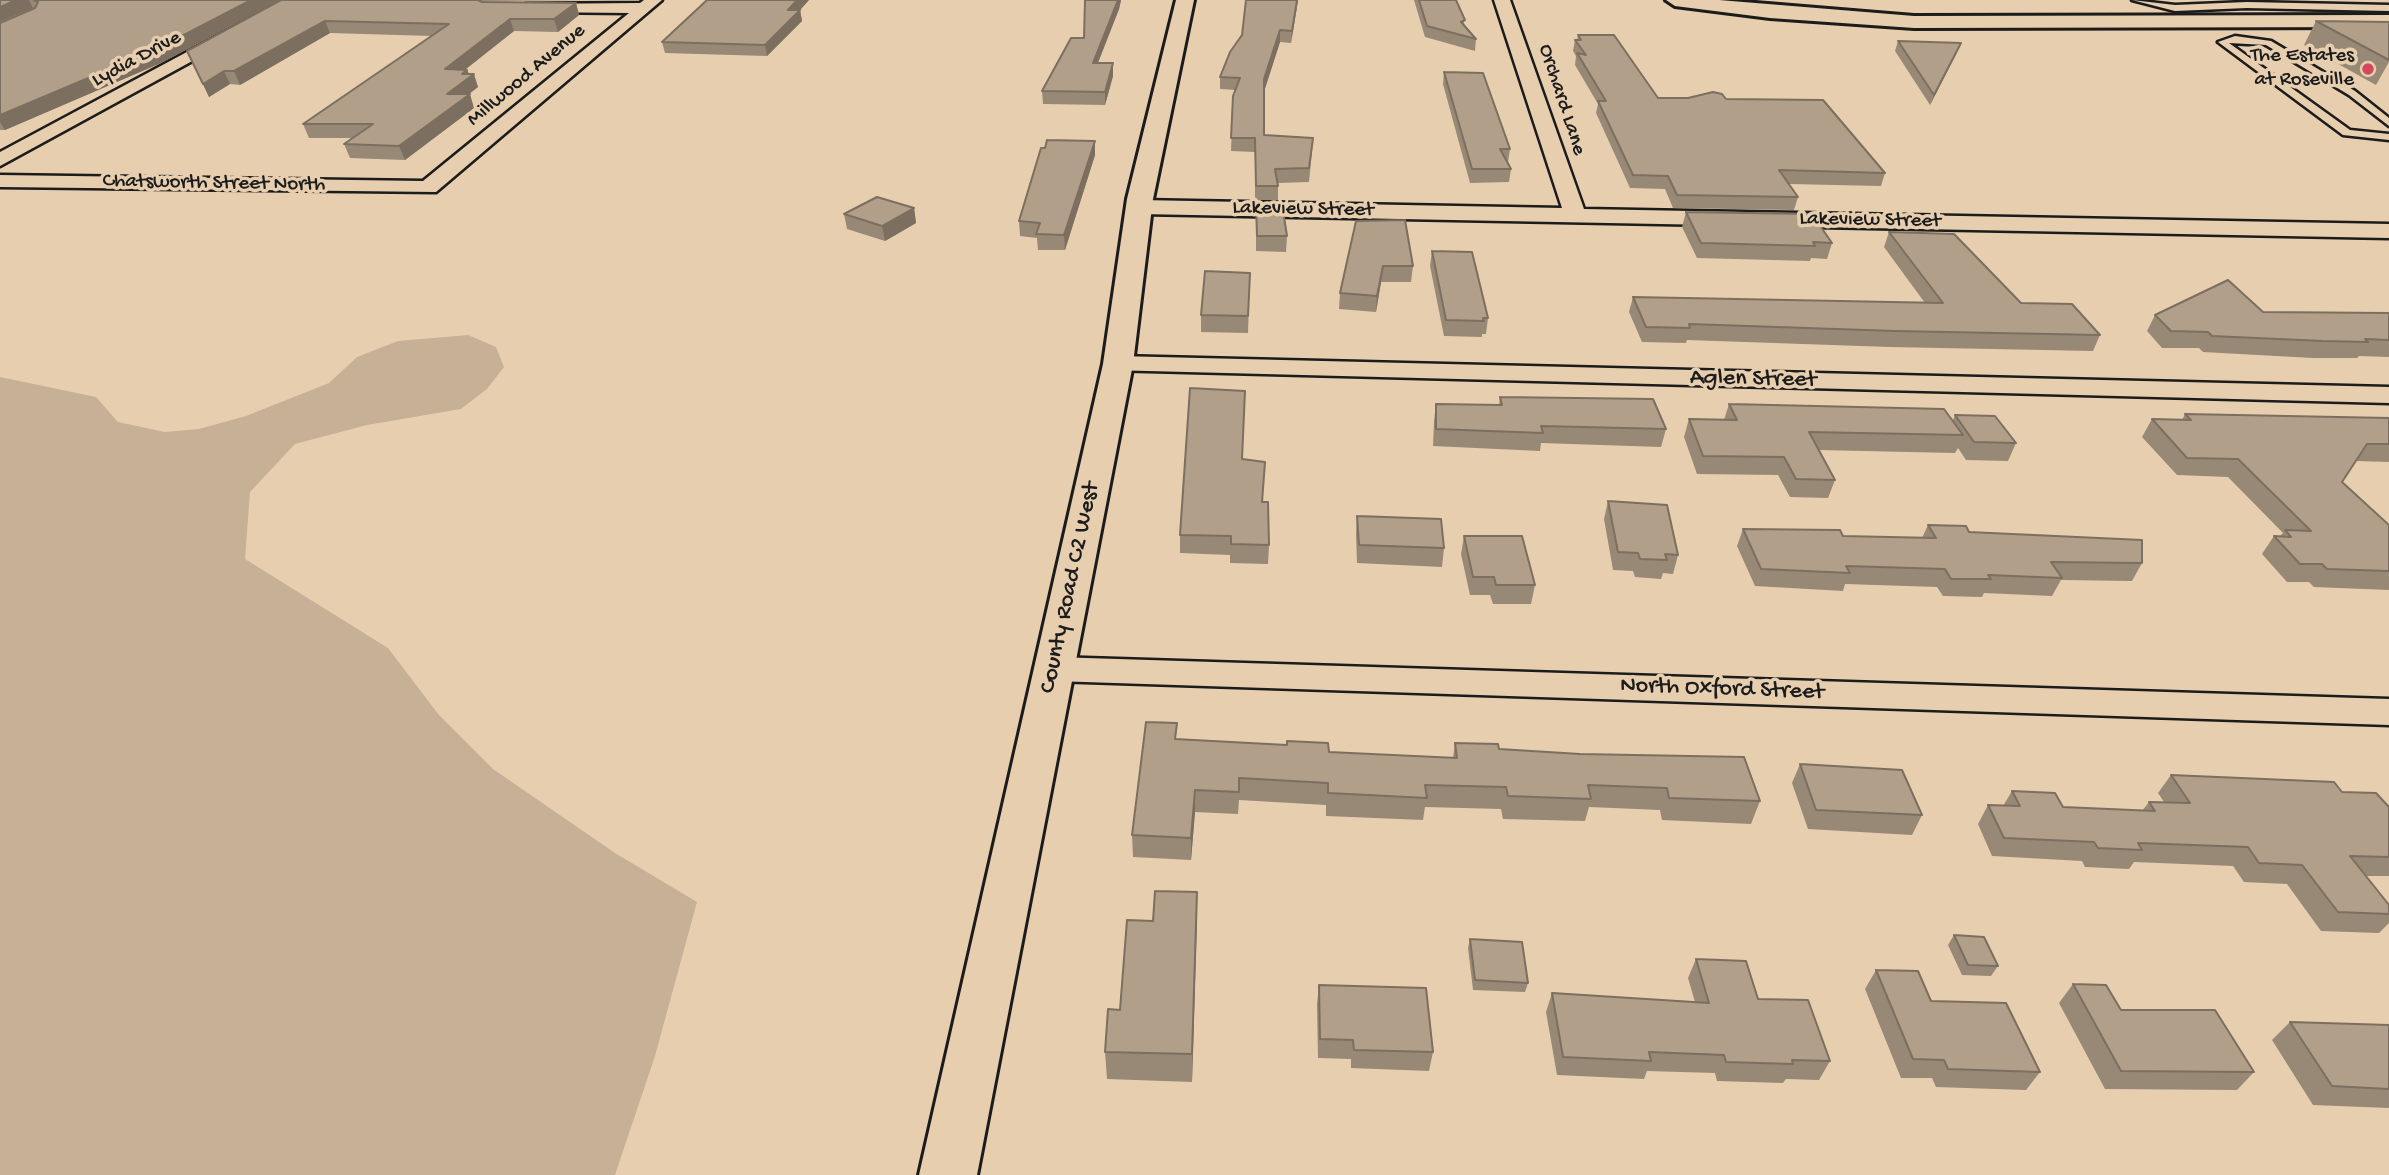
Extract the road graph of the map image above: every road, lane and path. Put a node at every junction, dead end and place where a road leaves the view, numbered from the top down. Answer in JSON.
{"nodes":[{"id":1,"x":296,"y":0,"type":"edge"},
{"id":2,"x":1185,"y":0,"type":"edge"},
{"id":3,"x":1502,"y":0,"type":"edge"},
{"id":4,"x":1675,"y":0,"type":"edge"},
{"id":5,"x":2136,"y":0,"type":"edge"},
{"id":6,"x":649,"y":4,"type":"edge"},
{"id":7,"x":513,"y":6,"type":"edge"},
{"id":8,"x":2212,"y":7,"type":"junction"},
{"id":9,"x":2389,"y":8,"type":"edge"},
{"id":10,"x":2236,"y":19,"type":"junction"},
{"id":11,"x":2197,"y":20,"type":"junction"},
{"id":12,"x":2389,"y":21,"type":"edge"},
{"id":13,"x":2235,"y":39,"type":"junction"},
{"id":14,"x":2389,"y":123,"type":"edge"},
{"id":15,"x":2389,"y":137,"type":"edge"},
{"id":16,"x":0,"y":160,"type":"edge"},
{"id":17,"x":0,"y":181,"type":"edge"},
{"id":18,"x":429,"y":187,"type":"joint"},
{"id":19,"x":1140,"y":207,"type":"junction"},
{"id":20,"x":1575,"y":215,"type":"junction"},
{"id":21,"x":2389,"y":231,"type":"edge"},
{"id":22,"x":1118,"y":364,"type":"junction"},
{"id":23,"x":2389,"y":395,"type":"edge"},
{"id":24,"x":1054,"y":669,"type":"junction"},
{"id":25,"x":2389,"y":712,"type":"edge"},
{"id":26,"x":948,"y":1175,"type":"edge"}],
"edges":[{"from":1,"to":16,"type":"street","name":"Lydia Drive"},
{"from":2,"to":19,"type":"street","name":"County Road C2 West"},
{"from":3,"to":20,"type":"street","name":"Orchard Lane"},
{"from":4,"to":11,"type":"street"},
{"from":5,"to":8,"type":"lane"},
{"from":6,"to":7,"type":"street"},
{"from":6,"to":18,"type":"street","name":"Millwood Avenue"},
{"from":8,"to":9,"type":"lane"},
{"from":8,"to":10,"type":"lane"},
{"from":10,"to":11,"type":"street"},
{"from":10,"to":12,"type":"street"},
{"from":11,"to":13,"type":"lane"},
{"from":13,"to":14,"type":"lane"},
{"from":13,"to":15,"type":"lane"},
{"from":17,"to":18,"type":"street","name":"Chatsworth Street North"},
{"from":19,"to":20,"type":"street","name":"Lakeview Street"},
{"from":19,"to":22,"type":"street","name":"County Road C2 West"},
{"from":20,"to":21,"type":"street","name":"Lakeview Street"},
{"from":22,"to":23,"type":"street","name":"Aglen Street"},
{"from":22,"to":24,"type":"street","name":"County Road C2 West"},
{"from":24,"to":25,"type":"street","name":"North Oxford Street"},
{"from":24,"to":26,"type":"street","name":"County Road C2 West"}]}
